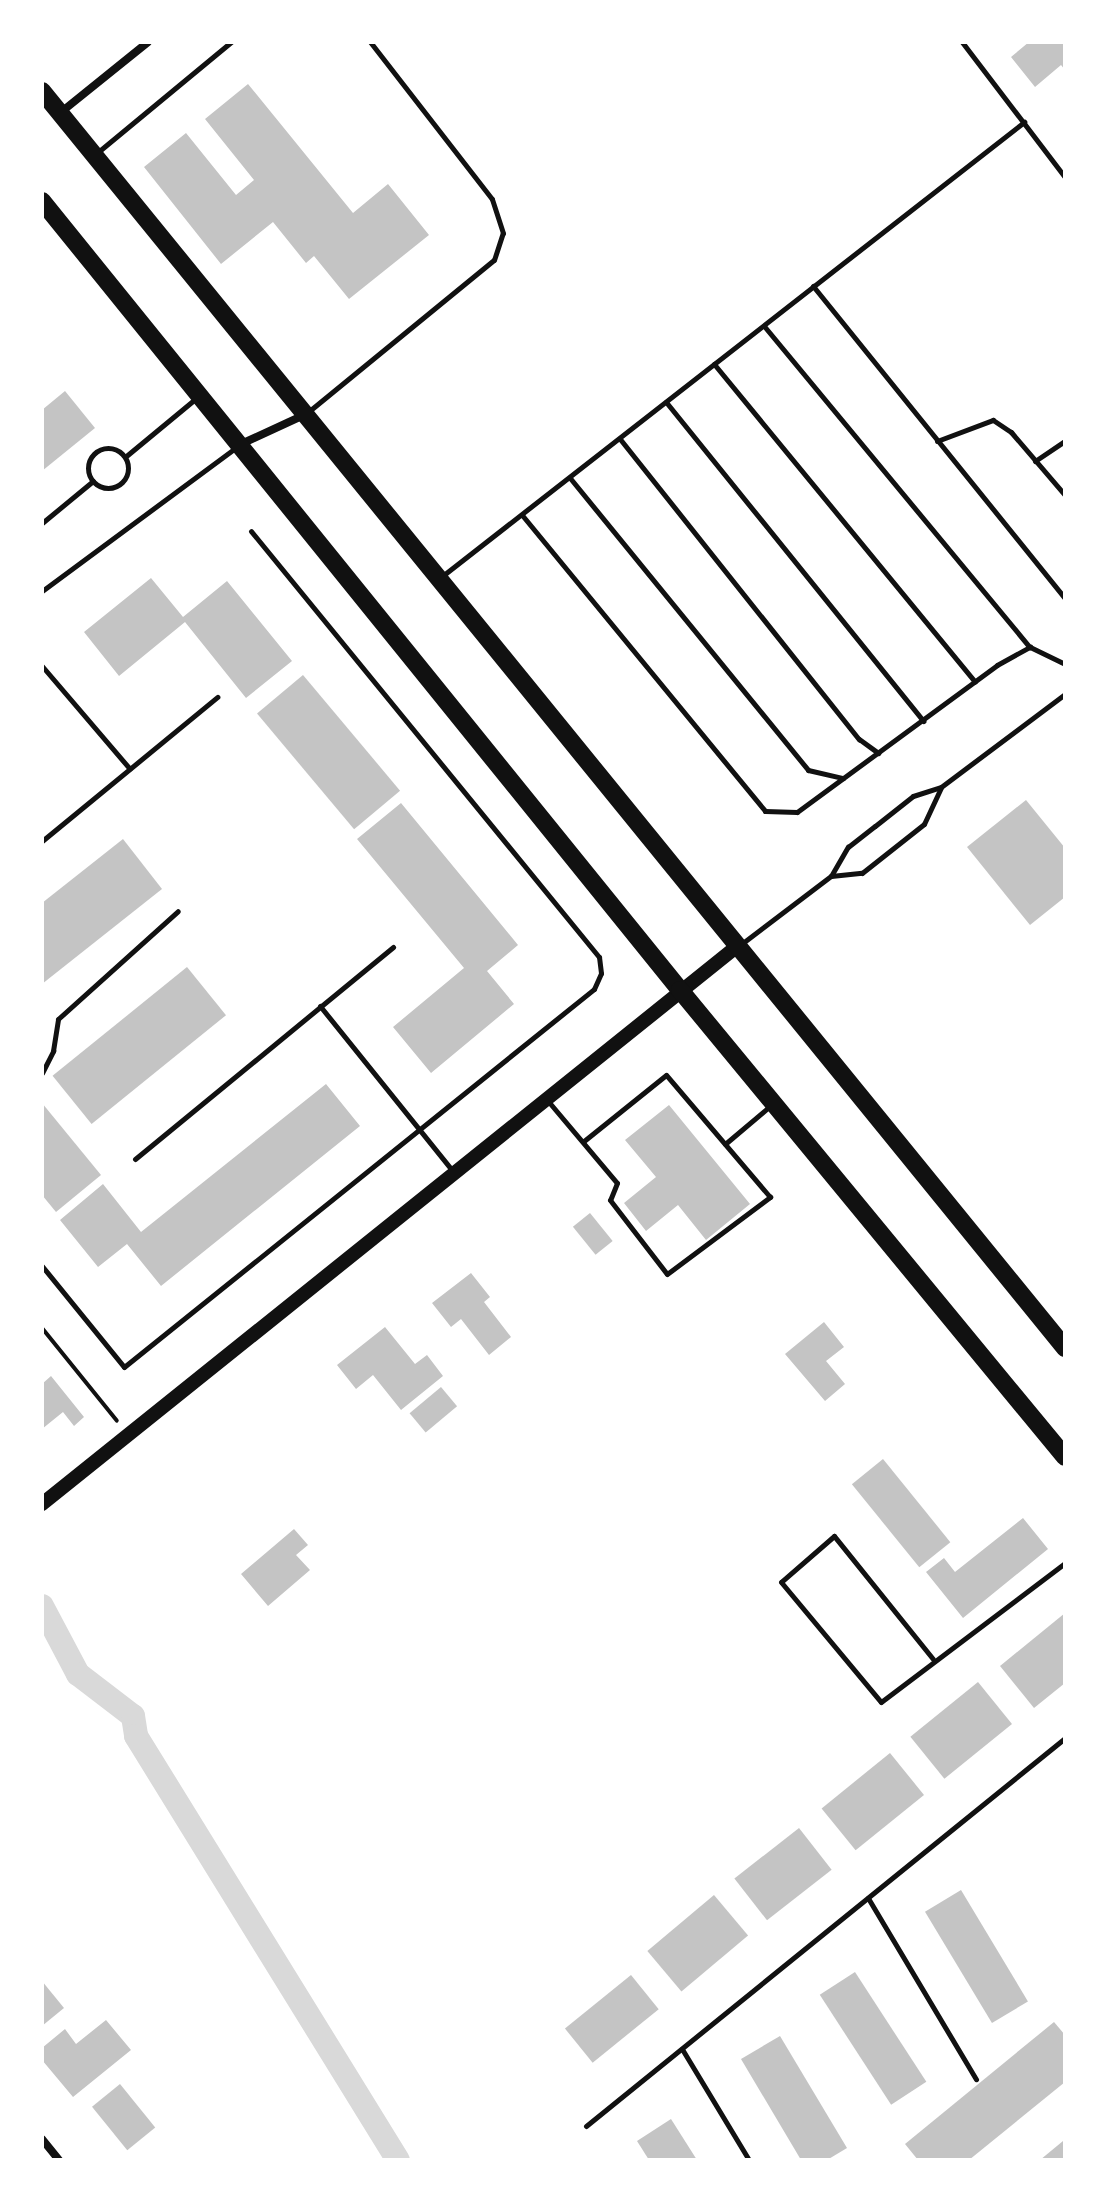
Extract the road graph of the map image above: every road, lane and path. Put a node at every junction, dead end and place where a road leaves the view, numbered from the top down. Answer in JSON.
{"nodes":[{"id":1,"x":148,"y":42,"type":"edge"},
{"id":2,"x":231,"y":42,"type":"edge"},
{"id":3,"x":370,"y":42,"type":"edge"},
{"id":4,"x":962,"y":42,"type":"edge"},
{"id":5,"x":42,"y":91,"type":"edge"},
{"id":6,"x":60,"y":113,"type":"junction"},
{"id":7,"x":1024,"y":122,"type":"junction"},
{"id":8,"x":94,"y":155,"type":"junction"},
{"id":9,"x":1065,"y":177,"type":"edge"},
{"id":10,"x":42,"y":201,"type":"edge"},
{"id":11,"x":813,"y":286,"type":"junction"},
{"id":12,"x":764,"y":326,"type":"junction"},
{"id":13,"x":714,"y":364,"type":"junction"},
{"id":14,"x":199,"y":396,"type":"junction"},
{"id":15,"x":666,"y":402,"type":"junction"},
{"id":16,"x":304,"y":415,"type":"junction"},
{"id":17,"x":620,"y":439,"type":"junction"},
{"id":18,"x":937,"y":441,"type":"junction"},
{"id":19,"x":1065,"y":441,"type":"edge"},
{"id":20,"x":239,"y":445,"type":"junction"},
{"id":21,"x":125,"y":457,"type":"junction"},
{"id":22,"x":1035,"y":461,"type":"junction"},
{"id":23,"x":570,"y":478,"type":"junction"},
{"id":24,"x":93,"y":481,"type":"junction"},
{"id":25,"x":1065,"y":495,"type":"edge"},
{"id":26,"x":522,"y":515,"type":"junction"},
{"id":27,"x":42,"y":523,"type":"edge"},
{"id":28,"x":251,"y":531,"type":"dead end"},
{"id":29,"x":437,"y":580,"type":"junction"},
{"id":30,"x":42,"y":591,"type":"edge"},
{"id":31,"x":1065,"y":598,"type":"edge"},
{"id":32,"x":1030,"y":647,"type":"junction"},
{"id":33,"x":1065,"y":664,"type":"edge"},
{"id":34,"x":42,"y":666,"type":"edge"},
{"id":35,"x":975,"y":682,"type":"junction"},
{"id":36,"x":1065,"y":694,"type":"edge"},
{"id":37,"x":217,"y":697,"type":"dead end"},
{"id":38,"x":923,"y":721,"type":"junction"},
{"id":39,"x":878,"y":753,"type":"junction"},
{"id":40,"x":130,"y":769,"type":"junction"},
{"id":41,"x":844,"y":778,"type":"junction"},
{"id":42,"x":941,"y":787,"type":"junction"},
{"id":43,"x":42,"y":841,"type":"edge"},
{"id":44,"x":831,"y":876,"type":"junction"},
{"id":45,"x":178,"y":911,"type":"dead end"},
{"id":46,"x":393,"y":947,"type":"dead end"},
{"id":47,"x":735,"y":948,"type":"junction"},
{"id":48,"x":680,"y":990,"type":"junction"},
{"id":49,"x":320,"y":1006,"type":"junction"},
{"id":50,"x":42,"y":1073,"type":"edge"},
{"id":51,"x":545,"y":1097,"type":"junction"},
{"id":52,"x":774,"y":1102,"type":"junction"},
{"id":53,"x":420,"y":1130,"type":"junction"},
{"id":54,"x":584,"y":1141,"type":"junction"},
{"id":55,"x":725,"y":1144,"type":"junction"},
{"id":56,"x":135,"y":1159,"type":"dead end"},
{"id":57,"x":453,"y":1171,"type":"junction"},
{"id":58,"x":42,"y":1266,"type":"edge"},
{"id":59,"x":42,"y":1328,"type":"edge"},
{"id":60,"x":1065,"y":1348,"type":"edge"},
{"id":61,"x":129,"y":1435,"type":"junction"},
{"id":62,"x":1065,"y":1457,"type":"edge"},
{"id":63,"x":42,"y":1504,"type":"edge"},
{"id":64,"x":1065,"y":1563,"type":"edge"},
{"id":65,"x":933,"y":1659,"type":"junction"},
{"id":66,"x":1065,"y":1738,"type":"edge"},
{"id":67,"x":868,"y":1898,"type":"junction"},
{"id":68,"x":682,"y":2049,"type":"junction"},
{"id":69,"x":976,"y":2079,"type":"dead end"},
{"id":70,"x":586,"y":2126,"type":"dead end"},
{"id":71,"x":42,"y":2139,"type":"edge"},
{"id":72,"x":59,"y":2160,"type":"edge"},
{"id":73,"x":749,"y":2160,"type":"edge"}],
"edges":[{"from":1,"to":6,"type":"street"},
{"from":2,"to":8,"type":"lane"},
{"from":3,"to":16,"type":"lane"},
{"from":4,"to":7,"type":"lane"},
{"from":5,"to":6,"type":"main road"},
{"from":6,"to":8,"type":"main road"},
{"from":7,"to":9,"type":"lane"},
{"from":7,"to":11,"type":"lane"},
{"from":8,"to":16,"type":"main road"},
{"from":10,"to":14,"type":"main road"},
{"from":11,"to":12,"type":"lane"},
{"from":11,"to":18,"type":"lane"},
{"from":12,"to":13,"type":"lane"},
{"from":12,"to":32,"type":"lane"},
{"from":13,"to":15,"type":"lane"},
{"from":13,"to":35,"type":"lane"},
{"from":14,"to":20,"type":"main road"},
{"from":14,"to":21,"type":"lane"},
{"from":15,"to":17,"type":"lane"},
{"from":15,"to":38,"type":"lane"},
{"from":16,"to":20,"type":"street"},
{"from":16,"to":29,"type":"main road"},
{"from":17,"to":23,"type":"lane"},
{"from":17,"to":39,"type":"lane"},
{"from":18,"to":22,"type":"lane"},
{"from":18,"to":31,"type":"lane"},
{"from":19,"to":22,"type":"lane"},
{"from":20,"to":30,"type":"lane"},
{"from":20,"to":48,"type":"main road"},
{"from":21,"to":24,"type":"lane"},
{"from":21,"to":24,"type":"lane"},
{"from":22,"to":25,"type":"lane"},
{"from":23,"to":26,"type":"lane"},
{"from":23,"to":41,"type":"lane"},
{"from":24,"to":27,"type":"lane"},
{"from":26,"to":29,"type":"lane"},
{"from":26,"to":41,"type":"lane"},
{"from":28,"to":53,"type":"lane"},
{"from":29,"to":47,"type":"main road"},
{"from":32,"to":33,"type":"lane"},
{"from":32,"to":35,"type":"lane"},
{"from":34,"to":40,"type":"lane"},
{"from":35,"to":38,"type":"lane"},
{"from":36,"to":42,"type":"lane"},
{"from":37,"to":40,"type":"lane"},
{"from":38,"to":39,"type":"lane"},
{"from":39,"to":41,"type":"lane"},
{"from":40,"to":43,"type":"lane"},
{"from":42,"to":44,"type":"lane"},
{"from":42,"to":44,"type":"lane"},
{"from":44,"to":47,"type":"lane"},
{"from":45,"to":50,"type":"lane"},
{"from":46,"to":49,"type":"lane"},
{"from":47,"to":48,"type":"street"},
{"from":47,"to":60,"type":"main road"},
{"from":48,"to":51,"type":"street"},
{"from":48,"to":52,"type":"main road"},
{"from":49,"to":53,"type":"lane"},
{"from":49,"to":56,"type":"lane"},
{"from":51,"to":54,"type":"lane"},
{"from":51,"to":57,"type":"street"},
{"from":52,"to":55,"type":"lane"},
{"from":52,"to":62,"type":"main road"},
{"from":53,"to":57,"type":"lane"},
{"from":53,"to":58,"type":"lane"},
{"from":54,"to":55,"type":"lane"},
{"from":54,"to":55,"type":"lane"},
{"from":57,"to":61,"type":"street"},
{"from":59,"to":61,"type":"path"},
{"from":61,"to":63,"type":"street"},
{"from":64,"to":65,"type":"lane"},
{"from":65,"to":65,"type":"lane"},
{"from":66,"to":67,"type":"lane"},
{"from":67,"to":68,"type":"lane"},
{"from":67,"to":69,"type":"lane"},
{"from":68,"to":70,"type":"lane"},
{"from":68,"to":73,"type":"lane"},
{"from":71,"to":72,"type":"street"}]}
